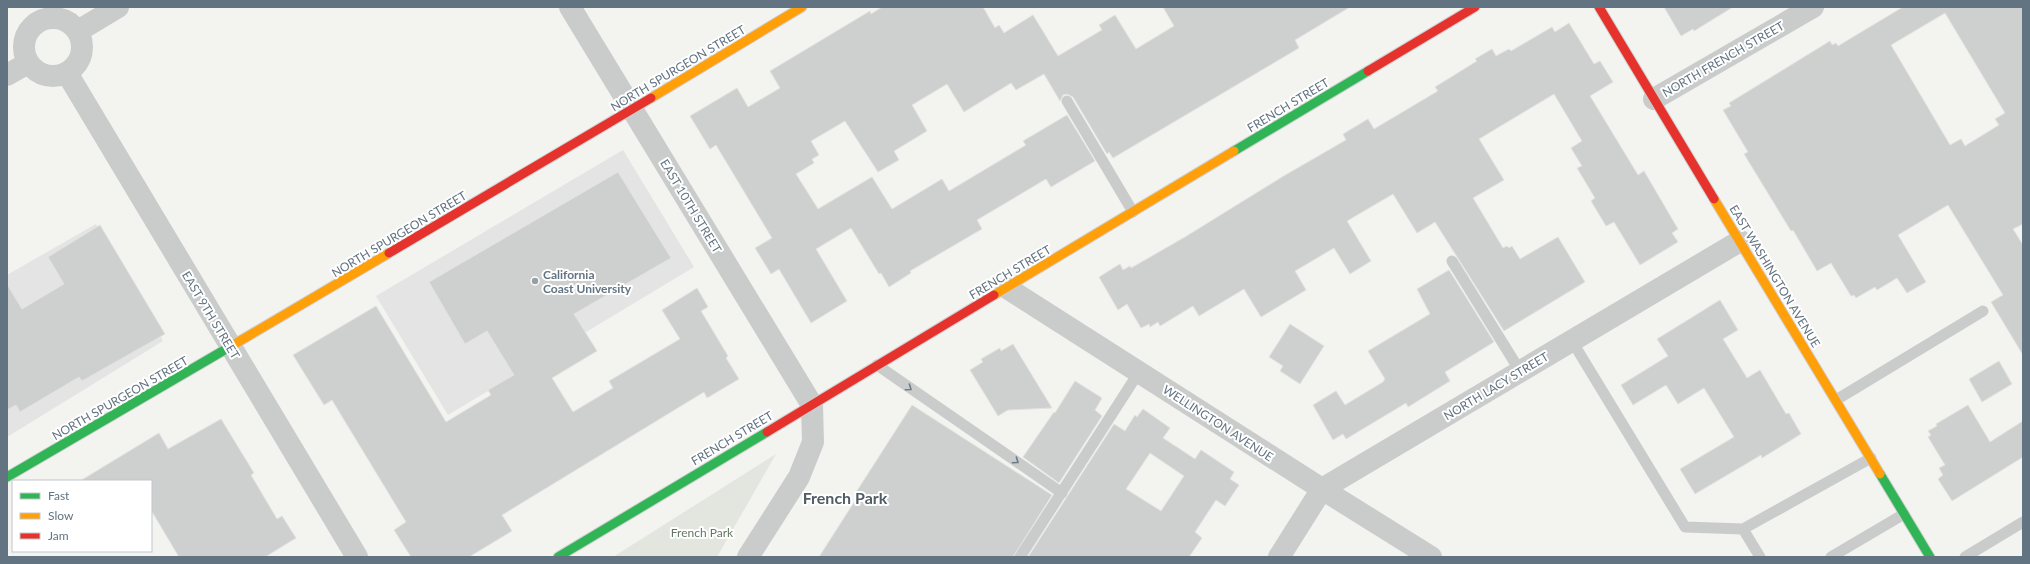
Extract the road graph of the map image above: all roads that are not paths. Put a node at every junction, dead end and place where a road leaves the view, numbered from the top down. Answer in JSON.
{"nodes":[{"id":1,"x":118,"y":7,"type":"edge"},
{"id":2,"x":570,"y":7,"type":"edge"},
{"id":3,"x":802,"y":7,"type":"edge"},
{"id":4,"x":1475,"y":7,"type":"edge"},
{"id":5,"x":1599,"y":7,"type":"edge"},
{"id":6,"x":1813,"y":7,"type":"edge"},
{"id":7,"x":31,"y":15,"type":"edge"},
{"id":8,"x":78,"y":31,"type":"junction"},
{"id":9,"x":28,"y":63,"type":"junction"},
{"id":10,"x":67,"y":73,"type":"junction"},
{"id":11,"x":7,"y":75,"type":"edge"},
{"id":12,"x":1654,"y":99,"type":"junction"},
{"id":13,"x":1067,"y":101,"type":"dead end"},
{"id":14,"x":633,"y":110,"type":"junction"},
{"id":15,"x":1133,"y":212,"type":"junction"},
{"id":16,"x":1740,"y":240,"type":"junction"},
{"id":17,"x":1452,"y":261,"type":"dead end"},
{"id":18,"x":1007,"y":288,"type":"junction"},
{"id":19,"x":1983,"y":311,"type":"dead end"},
{"id":20,"x":1572,"y":341,"type":"junction"},
{"id":21,"x":231,"y":347,"type":"junction"},
{"id":22,"x":877,"y":366,"type":"junction"},
{"id":23,"x":1520,"y":371,"type":"junction"},
{"id":24,"x":1139,"y":372,"type":"junction"},
{"id":25,"x":1836,"y":400,"type":"junction"},
{"id":26,"x":812,"y":405,"type":"junction"},
{"id":27,"x":1871,"y":458,"type":"junction"},
{"id":28,"x":7,"y":477,"type":"edge"},
{"id":29,"x":1322,"y":490,"type":"junction"},
{"id":30,"x":1062,"y":493,"type":"junction"},
{"id":31,"x":1904,"y":514,"type":"junction"},
{"id":32,"x":2023,"y":522,"type":"edge"},
{"id":33,"x":1743,"y":529,"type":"junction"},
{"id":34,"x":357,"y":557,"type":"edge"},
{"id":35,"x":558,"y":557,"type":"edge"},
{"id":36,"x":748,"y":557,"type":"edge"},
{"id":37,"x":1020,"y":557,"type":"edge"},
{"id":38,"x":1279,"y":557,"type":"edge"},
{"id":39,"x":1431,"y":557,"type":"edge"},
{"id":40,"x":1760,"y":557,"type":"edge"},
{"id":41,"x":1831,"y":557,"type":"edge"},
{"id":42,"x":1930,"y":557,"type":"edge"},
{"id":43,"x":1965,"y":557,"type":"edge"}],
"edges":[{"from":1,"to":8,"type":"street"},
{"from":2,"to":14,"type":"street","name":"EAST 10TH STREET"},
{"from":3,"to":14,"type":"street","name":"NORTH SPURGEON STREET"},
{"from":4,"to":15,"type":"street","name":"FRENCH STREET"},
{"from":5,"to":12,"type":"street","name":"EAST WASHINGTON AVENUE"},
{"from":6,"to":12,"type":"street","name":"NORTH FRENCH STREET"},
{"from":7,"to":8,"type":"street"},
{"from":7,"to":9,"type":"street"},
{"from":8,"to":10,"type":"street"},
{"from":9,"to":10,"type":"street"},
{"from":9,"to":11,"type":"street"},
{"from":10,"to":21,"type":"street","name":"EAST 9TH STREET"},
{"from":12,"to":16,"type":"street","name":"EAST WASHINGTON AVENUE"},
{"from":13,"to":15,"type":"lane"},
{"from":14,"to":21,"type":"street","name":"NORTH SPURGEON STREET"},
{"from":14,"to":26,"type":"street","name":"EAST 10TH STREET"},
{"from":15,"to":18,"type":"street","name":"FRENCH STREET"},
{"from":16,"to":20,"type":"street","name":"NORTH LACY STREET"},
{"from":16,"to":25,"type":"street","name":"EAST WASHINGTON AVENUE"},
{"from":17,"to":23,"type":"lane"},
{"from":18,"to":22,"type":"street","name":"FRENCH STREET"},
{"from":18,"to":24,"type":"street","name":"WELLINGTON AVENUE"},
{"from":19,"to":25,"type":"lane"},
{"from":20,"to":23,"type":"street","name":"NORTH LACY STREET"},
{"from":20,"to":33,"type":"lane"},
{"from":21,"to":28,"type":"street","name":"NORTH SPURGEON STREET"},
{"from":21,"to":34,"type":"street","name":"EAST 9TH STREET"},
{"from":22,"to":26,"type":"street","name":"FRENCH STREET"},
{"from":22,"to":30,"type":"lane","one_way":true},
{"from":23,"to":29,"type":"street","name":"NORTH LACY STREET"},
{"from":24,"to":29,"type":"street","name":"WELLINGTON AVENUE"},
{"from":24,"to":30,"type":"lane"},
{"from":25,"to":27,"type":"street","name":"EAST WASHINGTON AVENUE"},
{"from":26,"to":35,"type":"street","name":"FRENCH STREET"},
{"from":26,"to":36,"type":"street"},
{"from":27,"to":31,"type":"street","name":"EAST WASHINGTON AVENUE"},
{"from":27,"to":33,"type":"lane"},
{"from":29,"to":38,"type":"street","name":"NORTH LACY STREET"},
{"from":29,"to":39,"type":"street","name":"WELLINGTON AVENUE"},
{"from":30,"to":37,"type":"lane"},
{"from":31,"to":41,"type":"lane"},
{"from":31,"to":42,"type":"street","name":"EAST WASHINGTON AVENUE"},
{"from":32,"to":43,"type":"lane"},
{"from":33,"to":40,"type":"lane"}]}
